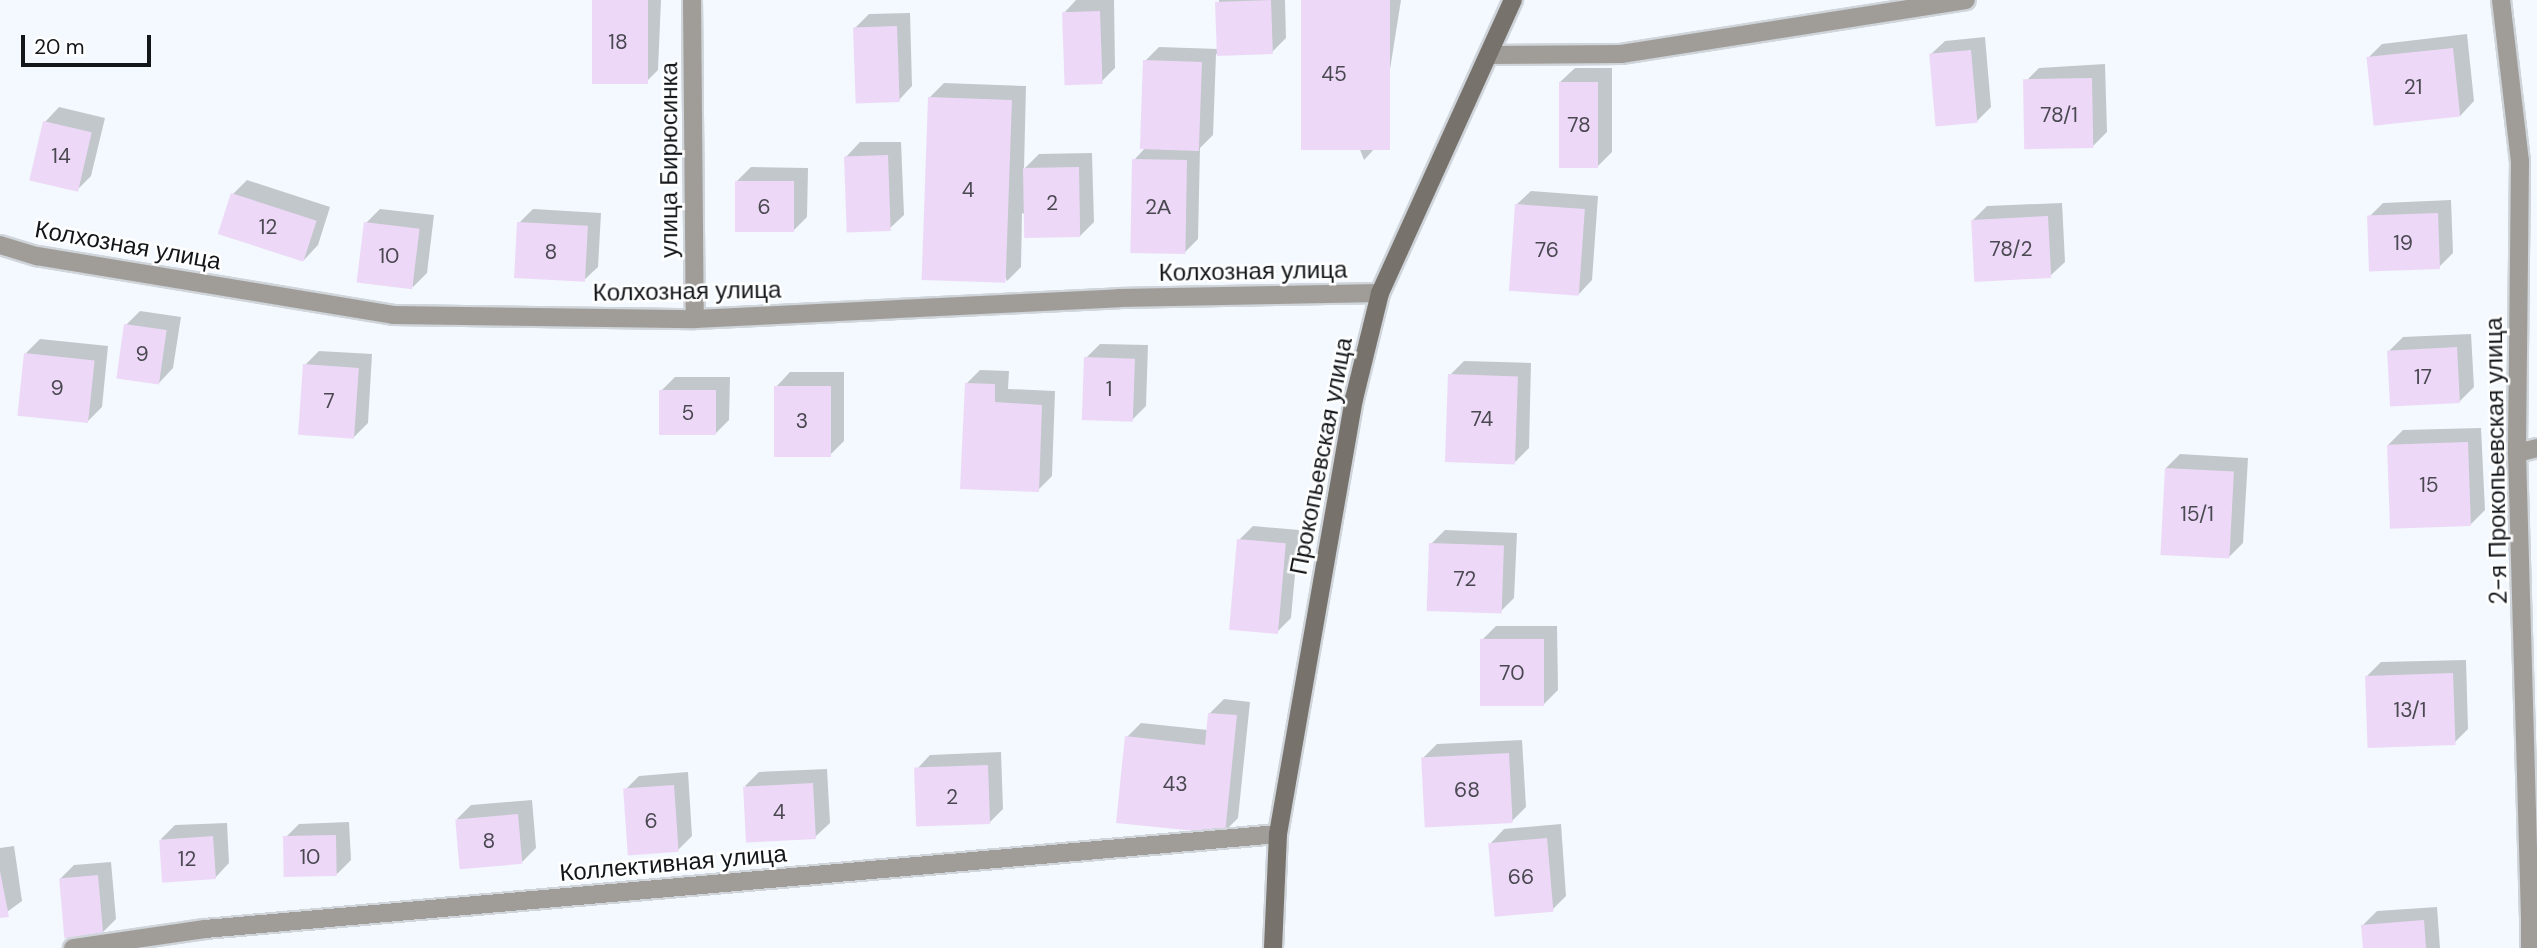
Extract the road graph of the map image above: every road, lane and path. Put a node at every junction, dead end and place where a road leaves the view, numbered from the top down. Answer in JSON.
{"nodes":[{"id":1,"x":692,"y":0,"type":"edge"},
{"id":2,"x":1513,"y":0,"type":"edge"},
{"id":3,"x":1966,"y":0,"type":"edge"},
{"id":4,"x":2501,"y":0,"type":"edge"},
{"id":5,"x":1491,"y":54,"type":"junction"},
{"id":6,"x":0,"y":245,"type":"edge"},
{"id":7,"x":1380,"y":293,"type":"junction"},
{"id":8,"x":695,"y":319,"type":"junction"},
{"id":9,"x":2537,"y":448,"type":"edge"},
{"id":10,"x":2517,"y":453,"type":"junction"},
{"id":11,"x":1278,"y":834,"type":"junction"},
{"id":12,"x":73,"y":948,"type":"edge"},
{"id":13,"x":1273,"y":948,"type":"edge"},
{"id":14,"x":2530,"y":948,"type":"edge"}],
"edges":[{"from":1,"to":8,"type":"street","name":"улица Бирюсинка"},
{"from":2,"to":5,"type":"main road","name":"Прокопьевская улица"},
{"from":3,"to":5,"type":"street"},
{"from":4,"to":10,"type":"street","name":"2-я Прокопьевская улица"},
{"from":5,"to":7,"type":"main road","name":"Прокопьевская улица"},
{"from":6,"to":8,"type":"street","name":"Колхозная улица"},
{"from":7,"to":8,"type":"street","name":"Колхозная улица"},
{"from":7,"to":11,"type":"main road","name":"Прокопьевская улица"},
{"from":9,"to":10,"type":"street"},
{"from":10,"to":14,"type":"street","name":"2-я Прокопьевская улица"},
{"from":11,"to":12,"type":"street","name":"Коллективная улица"},
{"from":11,"to":13,"type":"main road","name":"Прокопьевская улица"}]}
